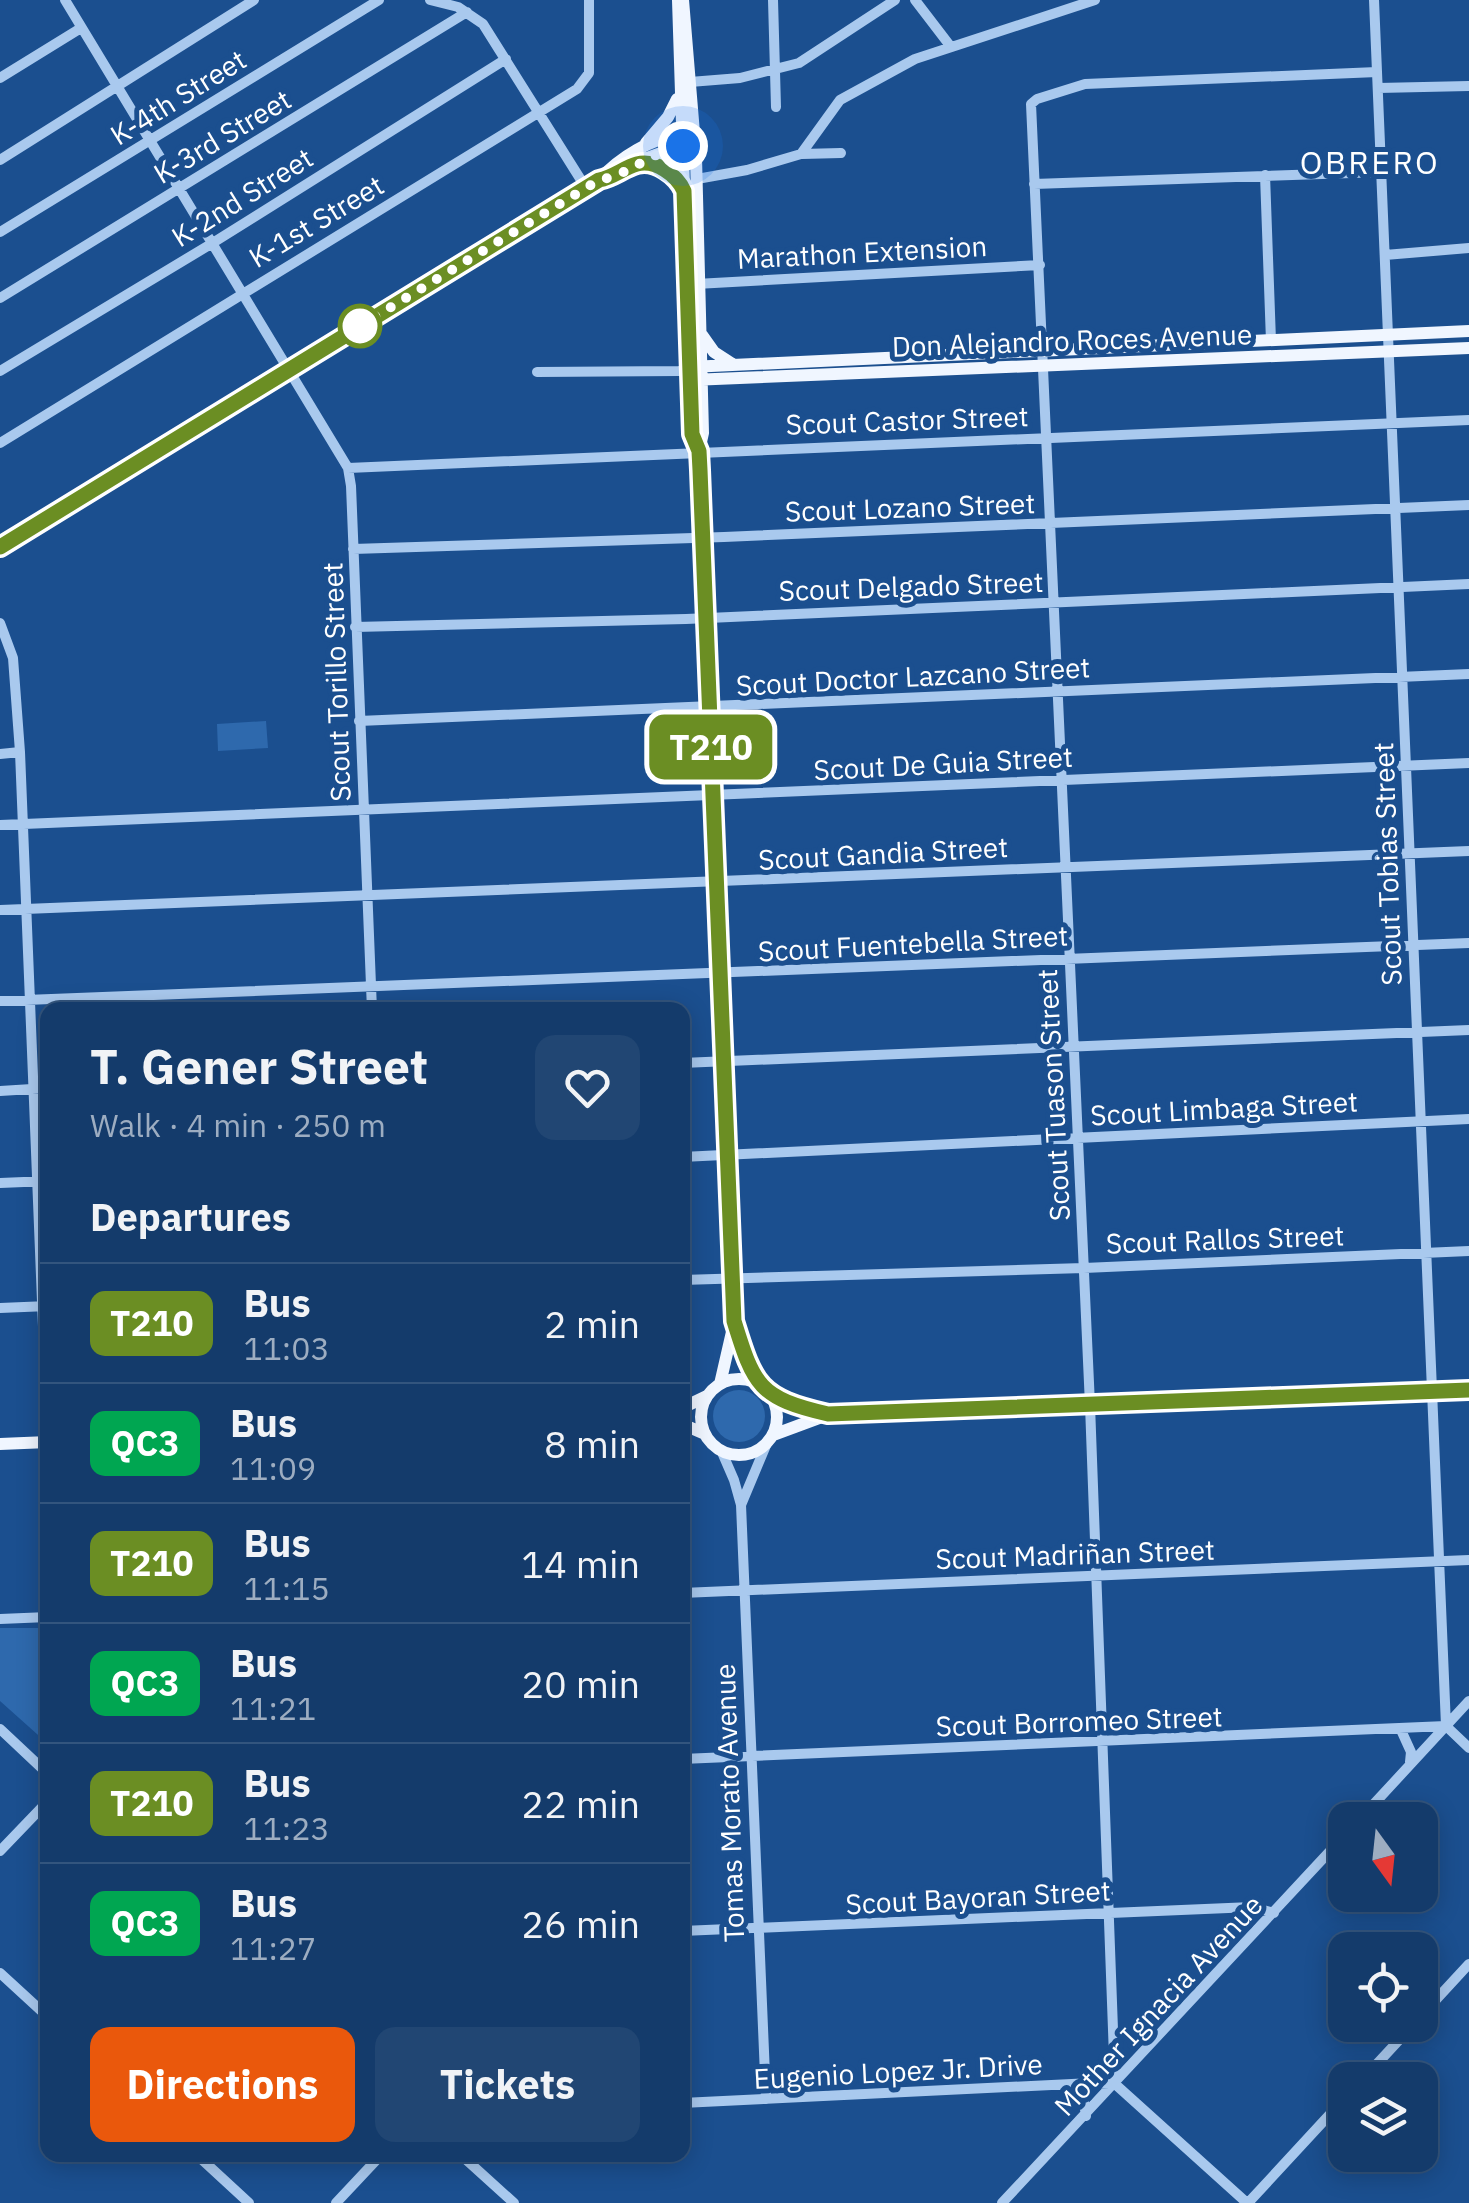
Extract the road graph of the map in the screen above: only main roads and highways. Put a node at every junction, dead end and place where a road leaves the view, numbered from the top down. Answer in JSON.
{"nodes":[{"id":1,"x":681,"y":0,"type":"edge"},
{"id":2,"x":685,"y":86,"type":"junction"},
{"id":3,"x":687,"y":140,"type":"junction"},
{"id":4,"x":642,"y":147,"type":"junction"},
{"id":5,"x":638,"y":164,"type":"junction"},
{"id":6,"x":599,"y":180,"type":"junction"},
{"id":7,"x":684,"y":191,"type":"junction"},
{"id":8,"x":694,"y":284,"type":"junction"},
{"id":9,"x":1469,"y":332,"type":"edge"},
{"id":10,"x":701,"y":334,"type":"junction"},
{"id":11,"x":1469,"y":348,"type":"edge"},
{"id":12,"x":1043,"y":359,"type":"junction"},
{"id":13,"x":927,"y":364,"type":"junction"},
{"id":14,"x":736,"y":366,"type":"junction"},
{"id":15,"x":692,"y":373,"type":"junction"},
{"id":16,"x":0,"y":547,"type":"edge"},
{"id":17,"x":734,"y":1321,"type":"junction"},
{"id":18,"x":720,"y":1384,"type":"junction"},
{"id":19,"x":762,"y":1387,"type":"junction"},
{"id":20,"x":1469,"y":1390,"type":"edge"},
{"id":21,"x":707,"y":1396,"type":"junction"},
{"id":22,"x":690,"y":1404,"type":"edge"},
{"id":23,"x":828,"y":1414,"type":"junction"},
{"id":24,"x":690,"y":1427,"type":"edge"},
{"id":25,"x":705,"y":1434,"type":"junction"},
{"id":26,"x":770,"y":1439,"type":"junction"},
{"id":27,"x":40,"y":1442,"type":"edge"},
{"id":28,"x":0,"y":1444,"type":"edge"}],
"edges":[{"from":1,"to":2,"type":"main road"},
{"from":2,"to":3,"type":"main road"},
{"from":2,"to":4,"type":"main road"},
{"from":3,"to":4,"type":"main road"},
{"from":3,"to":5,"type":"main road"},
{"from":3,"to":7,"type":"main road"},
{"from":3,"to":8,"type":"main road"},
{"from":4,"to":6,"type":"main road"},
{"from":5,"to":6,"type":"main road"},
{"from":5,"to":7,"type":"main road"},
{"from":6,"to":16,"type":"main road"},
{"from":7,"to":8,"type":"main road"},
{"from":8,"to":10,"type":"main road"},
{"from":8,"to":15,"type":"main road"},
{"from":9,"to":12,"type":"main road","name":"Don Alejandro Roces Avenue"},
{"from":10,"to":14,"type":"main road"},
{"from":10,"to":15,"type":"main road"},
{"from":11,"to":12,"type":"main road","name":"Don Alejandro Roces Avenue"},
{"from":12,"to":13,"type":"main road","name":"Don Alejandro Roces Avenue"},
{"from":13,"to":14,"type":"main road","name":"Don Alejandro Roces Avenue"},
{"from":13,"to":15,"type":"main road","name":"Don Alejandro Roces Avenue"},
{"from":14,"to":15,"type":"main road","name":"Don Alejandro Roces Avenue"},
{"from":15,"to":17,"type":"main road"},
{"from":17,"to":18,"type":"main road"},
{"from":17,"to":19,"type":"main road"},
{"from":18,"to":19,"type":"main road"},
{"from":18,"to":21,"type":"main road"},
{"from":19,"to":23,"type":"main road"},
{"from":19,"to":26,"type":"main road"},
{"from":20,"to":23,"type":"main road"},
{"from":21,"to":22,"type":"main road"},
{"from":21,"to":25,"type":"main road"},
{"from":23,"to":26,"type":"main road"},
{"from":24,"to":25,"type":"main road"},
{"from":25,"to":26,"type":"main road"},
{"from":27,"to":28,"type":"main road"}]}
